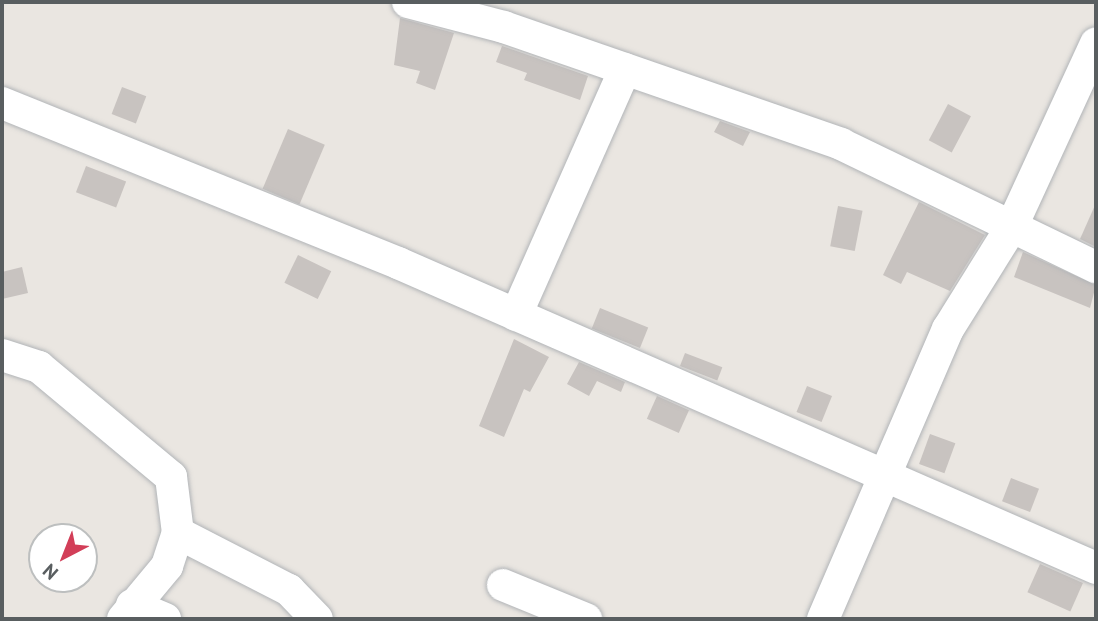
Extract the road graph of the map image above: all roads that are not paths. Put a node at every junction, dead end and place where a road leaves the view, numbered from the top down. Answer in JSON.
{"nodes":[{"id":1,"x":408,"y":2,"type":"edge"},
{"id":2,"x":1096,"y":43,"type":"edge"},
{"id":3,"x":625,"y":69,"type":"junction"},
{"id":4,"x":2,"y":103,"type":"edge"},
{"id":5,"x":1012,"y":226,"type":"junction"},
{"id":6,"x":1096,"y":267,"type":"edge"},
{"id":7,"x":516,"y":315,"type":"junction"},
{"id":8,"x":2,"y":355,"type":"edge"},
{"id":9,"x":884,"y":480,"type":"junction"},
{"id":10,"x":178,"y":533,"type":"junction"},
{"id":11,"x":1096,"y":568,"type":"edge"},
{"id":12,"x":503,"y":585,"type":"dead end"},
{"id":13,"x":127,"y":612,"type":"edge"},
{"id":14,"x":165,"y":619,"type":"edge"},
{"id":15,"x":317,"y":619,"type":"edge"},
{"id":16,"x":586,"y":619,"type":"edge"},
{"id":17,"x":822,"y":619,"type":"edge"}],
"edges":[{"from":1,"to":3,"type":"street"},
{"from":2,"to":5,"type":"street"},
{"from":3,"to":5,"type":"street"},
{"from":3,"to":7,"type":"street"},
{"from":4,"to":7,"type":"street"},
{"from":5,"to":6,"type":"street"},
{"from":5,"to":9,"type":"street"},
{"from":7,"to":9,"type":"street"},
{"from":8,"to":10,"type":"street"},
{"from":9,"to":11,"type":"street"},
{"from":9,"to":17,"type":"street"},
{"from":10,"to":13,"type":"street"},
{"from":10,"to":15,"type":"street"},
{"from":12,"to":16,"type":"street"},
{"from":13,"to":14,"type":"street"}]}
